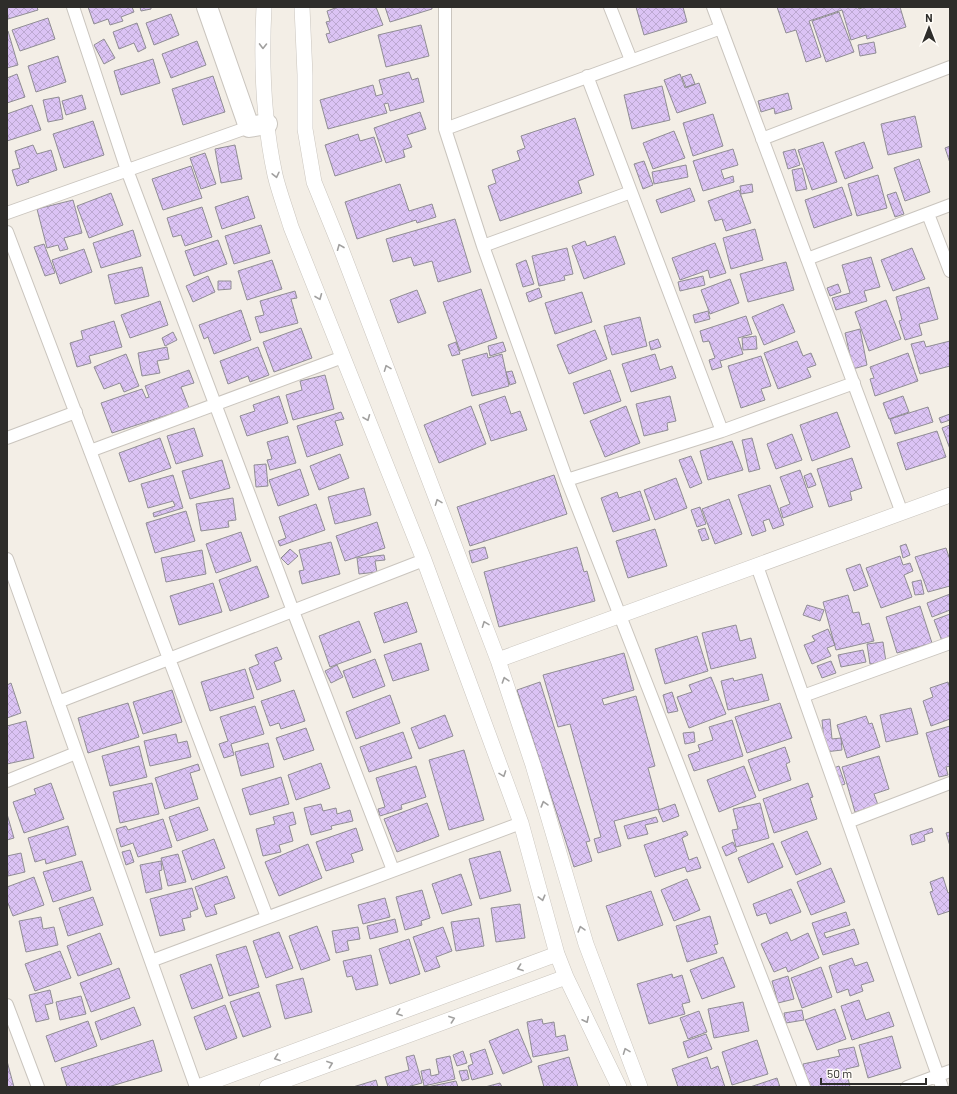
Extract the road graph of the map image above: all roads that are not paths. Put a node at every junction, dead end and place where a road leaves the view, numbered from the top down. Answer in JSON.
{"nodes":[{"id":1,"x":73,"y":7,"type":"edge"},
{"id":2,"x":207,"y":7,"type":"edge"},
{"id":3,"x":264,"y":7,"type":"edge"},
{"id":4,"x":302,"y":7,"type":"edge"},
{"id":5,"x":445,"y":7,"type":"edge"},
{"id":6,"x":610,"y":7,"type":"edge"},
{"id":7,"x":713,"y":7,"type":"edge"},
{"id":8,"x":721,"y":28,"type":"junction"},
{"id":9,"x":631,"y":60,"type":"junction"},
{"id":10,"x":950,"y":67,"type":"edge"},
{"id":11,"x":587,"y":76,"type":"junction"},
{"id":12,"x":258,"y":126,"type":"junction"},
{"id":13,"x":445,"y":129,"type":"junction"},
{"id":14,"x":762,"y":139,"type":"junction"},
{"id":15,"x":127,"y":170,"type":"junction"},
{"id":16,"x":631,"y":192,"type":"junction"},
{"id":17,"x":950,"y":205,"type":"edge"},
{"id":18,"x":7,"y":213,"type":"edge"},
{"id":19,"x":928,"y":214,"type":"junction"},
{"id":20,"x":7,"y":232,"type":"edge"},
{"id":21,"x":484,"y":246,"type":"junction"},
{"id":22,"x":807,"y":259,"type":"junction"},
{"id":23,"x":950,"y":271,"type":"edge"},
{"id":24,"x":342,"y":357,"type":"junction"},
{"id":25,"x":854,"y":383,"type":"junction"},
{"id":26,"x":215,"y":406,"type":"junction"},
{"id":27,"x":76,"y":412,"type":"junction"},
{"id":28,"x":722,"y":431,"type":"junction"},
{"id":29,"x":7,"y":438,"type":"edge"},
{"id":30,"x":90,"y":451,"type":"junction"},
{"id":31,"x":567,"y":480,"type":"junction"},
{"id":32,"x":950,"y":495,"type":"edge"},
{"id":33,"x":902,"y":513,"type":"junction"},
{"id":34,"x":7,"y":559,"type":"edge"},
{"id":35,"x":424,"y":560,"type":"junction"},
{"id":36,"x":757,"y":566,"type":"junction"},
{"id":37,"x":293,"y":611,"type":"junction"},
{"id":38,"x":620,"y":614,"type":"junction"},
{"id":39,"x":950,"y":643,"type":"edge"},
{"id":40,"x":169,"y":659,"type":"junction"},
{"id":41,"x":498,"y":660,"type":"junction"},
{"id":42,"x":804,"y":696,"type":"junction"},
{"id":43,"x":58,"y":702,"type":"junction"},
{"id":44,"x":76,"y":753,"type":"junction"},
{"id":45,"x":7,"y":781,"type":"edge"},
{"id":46,"x":950,"y":783,"type":"edge"},
{"id":47,"x":848,"y":822,"type":"junction"},
{"id":48,"x":521,"y":823,"type":"junction"},
{"id":49,"x":393,"y":870,"type":"junction"},
{"id":50,"x":267,"y":917,"type":"junction"},
{"id":51,"x":557,"y":954,"type":"junction"},
{"id":52,"x":151,"y":961,"type":"junction"},
{"id":53,"x":566,"y":978,"type":"junction"},
{"id":54,"x":7,"y":1004,"type":"edge"},
{"id":55,"x":950,"y":1071,"type":"edge"},
{"id":56,"x":937,"y":1075,"type":"junction"},
{"id":57,"x":38,"y":1087,"type":"edge"},
{"id":58,"x":197,"y":1087,"type":"edge"},
{"id":59,"x":267,"y":1087,"type":"edge"},
{"id":60,"x":619,"y":1087,"type":"edge"},
{"id":61,"x":640,"y":1087,"type":"edge"},
{"id":62,"x":804,"y":1087,"type":"edge"},
{"id":63,"x":907,"y":1087,"type":"edge"},
{"id":64,"x":942,"y":1087,"type":"edge"}],
"edges":[{"from":1,"to":15,"type":"street"},
{"from":2,"to":12,"type":"main road"},
{"from":3,"to":12,"type":"street","one_way":true},
{"from":41,"to":4,"type":"street","one_way":true},
{"from":5,"to":13,"type":"street"},
{"from":6,"to":9,"type":"street"},
{"from":7,"to":8,"type":"street"},
{"from":8,"to":9,"type":"street"},
{"from":8,"to":14,"type":"street"},
{"from":9,"to":11,"type":"street"},
{"from":10,"to":14,"type":"street"},
{"from":11,"to":13,"type":"street"},
{"from":11,"to":16,"type":"street"},
{"from":12,"to":15,"type":"street"},
{"from":12,"to":24,"type":"street","one_way":true},
{"from":13,"to":21,"type":"street"},
{"from":14,"to":22,"type":"street"},
{"from":15,"to":18,"type":"street"},
{"from":15,"to":26,"type":"street"},
{"from":16,"to":21,"type":"street"},
{"from":16,"to":28,"type":"street"},
{"from":17,"to":19,"type":"street"},
{"from":19,"to":22,"type":"street"},
{"from":19,"to":23,"type":"street"},
{"from":20,"to":27,"type":"street"},
{"from":21,"to":31,"type":"street"},
{"from":22,"to":25,"type":"street"},
{"from":24,"to":26,"type":"street"},
{"from":24,"to":35,"type":"street","one_way":true},
{"from":25,"to":28,"type":"street"},
{"from":25,"to":33,"type":"street"},
{"from":26,"to":30,"type":"street"},
{"from":26,"to":37,"type":"street"},
{"from":27,"to":29,"type":"street"},
{"from":27,"to":30,"type":"street"},
{"from":28,"to":31,"type":"street"},
{"from":30,"to":40,"type":"street"},
{"from":31,"to":38,"type":"street"},
{"from":32,"to":33,"type":"street"},
{"from":33,"to":36,"type":"street"},
{"from":34,"to":43,"type":"street"},
{"from":35,"to":37,"type":"street"},
{"from":35,"to":48,"type":"street","one_way":true},
{"from":36,"to":38,"type":"street"},
{"from":36,"to":42,"type":"street"},
{"from":37,"to":40,"type":"street"},
{"from":37,"to":49,"type":"street"},
{"from":38,"to":41,"type":"street"},
{"from":38,"to":62,"type":"street"},
{"from":39,"to":42,"type":"street"},
{"from":40,"to":43,"type":"street"},
{"from":40,"to":50,"type":"street"},
{"from":61,"to":41,"type":"street","one_way":true},
{"from":42,"to":47,"type":"street"},
{"from":43,"to":44,"type":"street"},
{"from":44,"to":45,"type":"street"},
{"from":44,"to":52,"type":"street"},
{"from":46,"to":47,"type":"street"},
{"from":47,"to":56,"type":"street"},
{"from":48,"to":49,"type":"street"},
{"from":48,"to":51,"type":"street","one_way":true},
{"from":49,"to":50,"type":"street"},
{"from":50,"to":52,"type":"street"},
{"from":51,"to":53,"type":"street"},
{"from":51,"to":58,"type":"street","one_way":true},
{"from":52,"to":58,"type":"street"},
{"from":59,"to":53,"type":"street","one_way":true},
{"from":53,"to":60,"type":"street","one_way":true},
{"from":54,"to":57,"type":"street"},
{"from":55,"to":56,"type":"street"},
{"from":56,"to":63,"type":"street"},
{"from":56,"to":64,"type":"street"}]}
